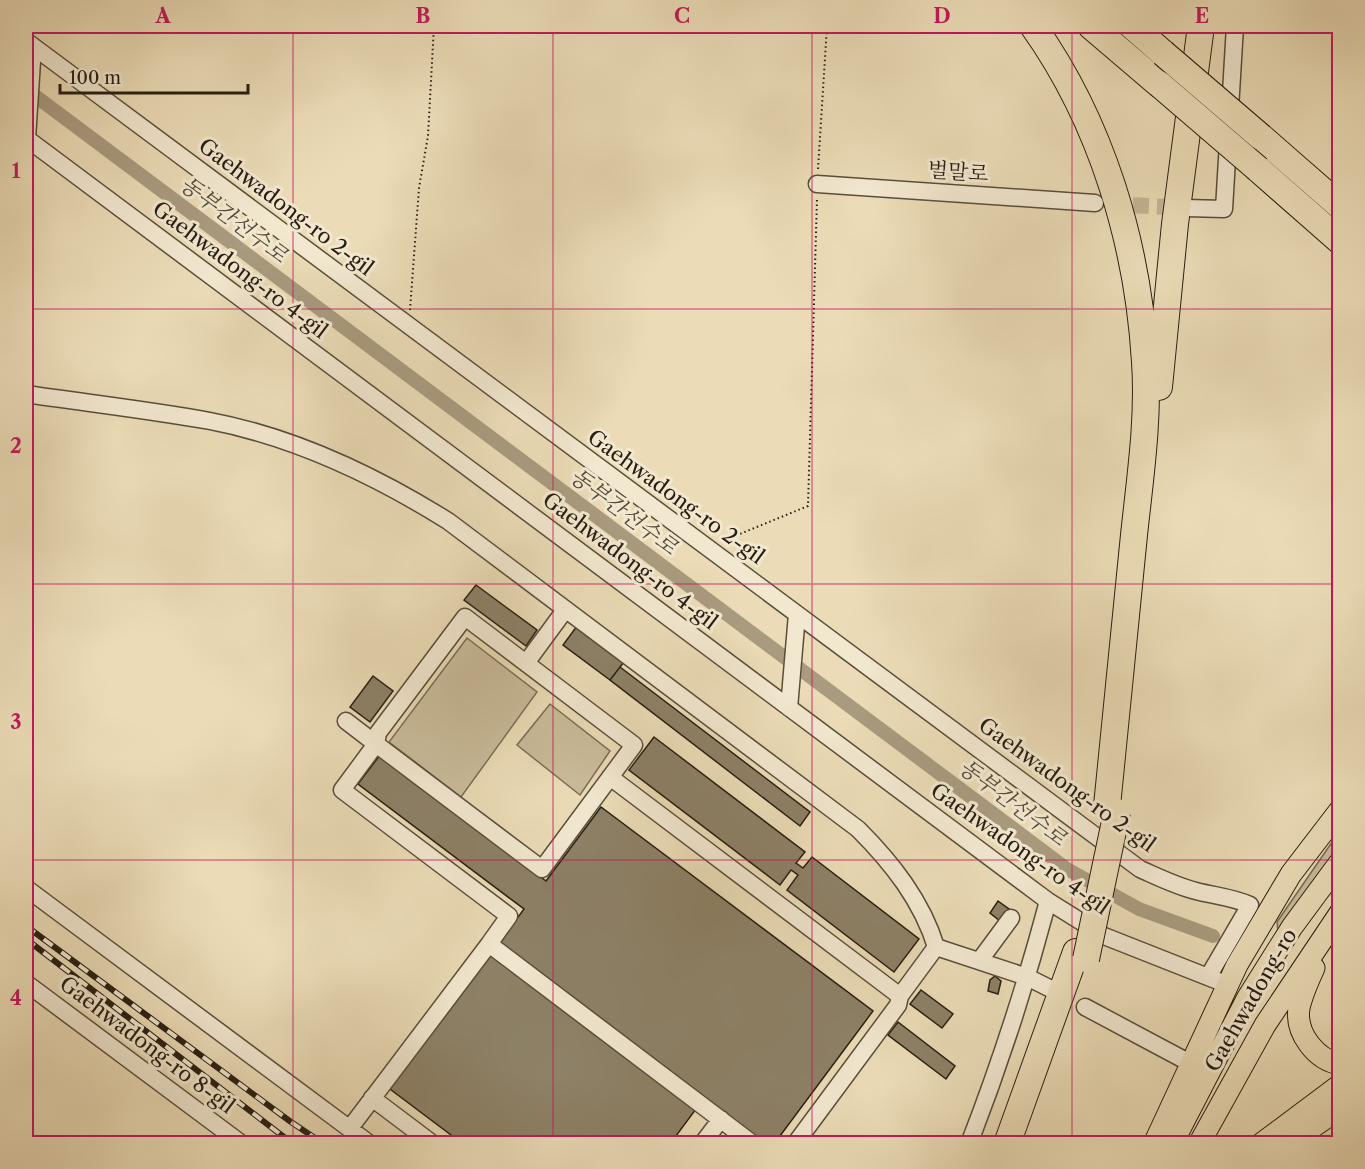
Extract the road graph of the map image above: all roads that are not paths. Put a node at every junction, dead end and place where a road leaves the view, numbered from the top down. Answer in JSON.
{"nodes":[{"id":1,"x":1033,"y":26,"type":"edge"},
{"id":2,"x":1091,"y":26,"type":"edge"},
{"id":3,"x":1132,"y":26,"type":"edge"},
{"id":4,"x":1201,"y":26,"type":"edge"},
{"id":5,"x":1235,"y":26,"type":"edge"},
{"id":6,"x":30,"y":47,"type":"edge"},
{"id":7,"x":27,"y":135,"type":"edge"},
{"id":8,"x":817,"y":184,"type":"road end"},
{"id":9,"x":1095,"y":203,"type":"tunnel mouth"},
{"id":10,"x":1340,"y":206,"type":"edge"},
{"id":11,"x":1186,"y":208,"type":"tunnel mouth"},
{"id":12,"x":1340,"y":241,"type":"edge"},
{"id":13,"x":26,"y":394,"type":"edge"},
{"id":14,"x":565,"y":610,"type":"junction"},
{"id":15,"x":797,"y":620,"type":"junction"},
{"id":16,"x":526,"y":663,"type":"junction"},
{"id":17,"x":790,"y":700,"type":"junction"},
{"id":18,"x":345,"y":721,"type":"dead end"},
{"id":19,"x":376,"y":744,"type":"junction"},
{"id":20,"x":610,"y":777,"type":"junction"},
{"id":21,"x":1112,"y":809,"type":"junction"},
{"id":22,"x":1340,"y":810,"type":"edge"},
{"id":23,"x":1340,"y":862,"type":"edge"},
{"id":24,"x":26,"y":888,"type":"edge"},
{"id":25,"x":1048,"y":901,"type":"junction"},
{"id":26,"x":1338,"y":915,"type":"edge"},
{"id":27,"x":1011,"y":918,"type":"dead end"},
{"id":28,"x":489,"y":944,"type":"junction"},
{"id":29,"x":936,"y":947,"type":"junction"},
{"id":30,"x":1081,"y":955,"type":"junction"},
{"id":31,"x":980,"y":960,"type":"junction"},
{"id":32,"x":1027,"y":977,"type":"junction"},
{"id":33,"x":1218,"y":981,"type":"junction"},
{"id":34,"x":26,"y":983,"type":"edge"},
{"id":35,"x":1051,"y":989,"type":"dead end"},
{"id":36,"x":900,"y":996,"type":"junction"},
{"id":37,"x":1085,"y":1007,"type":"dead end"},
{"id":38,"x":1190,"y":1063,"type":"junction"},
{"id":39,"x":1340,"y":1064,"type":"edge"},
{"id":40,"x":1340,"y":1084,"type":"edge"},
{"id":41,"x":372,"y":1098,"type":"junction"},
{"id":42,"x":1340,"y":1108,"type":"edge"},
{"id":43,"x":721,"y":1119,"type":"junction"},
{"id":44,"x":350,"y":1128,"type":"junction"},
{"id":45,"x":242,"y":1143,"type":"edge"},
{"id":46,"x":369,"y":1143,"type":"edge"},
{"id":47,"x":433,"y":1143,"type":"edge"},
{"id":48,"x":702,"y":1143,"type":"edge"},
{"id":49,"x":753,"y":1143,"type":"edge"},
{"id":50,"x":795,"y":1143,"type":"edge"},
{"id":51,"x":969,"y":1143,"type":"edge"},
{"id":52,"x":1007,"y":1143,"type":"edge"},
{"id":53,"x":1023,"y":1143,"type":"edge"},
{"id":54,"x":1154,"y":1143,"type":"edge"},
{"id":55,"x":1172,"y":1143,"type":"edge"},
{"id":56,"x":1199,"y":1143,"type":"edge"},
{"id":57,"x":1260,"y":1143,"type":"edge"},
{"id":58,"x":1288,"y":1143,"type":"edge"}],
"edges":[{"from":1,"to":21,"type":"highway"},
{"from":2,"to":12,"type":"highway","bridge":true},
{"from":3,"to":10,"type":"highway","bridge":true},
{"from":4,"to":21,"type":"highway"},
{"from":5,"to":11,"type":"street"},
{"from":6,"to":7,"type":"street"},
{"from":6,"to":15,"type":"street","name":"Gaehwadong-ro 2-gil"},
{"from":7,"to":17,"type":"street","name":"Gaehwadong-ro 4-gil"},
{"from":8,"to":9,"type":"street","name":"벌말로"},
{"from":13,"to":14,"type":"street"},
{"from":14,"to":16,"type":"street"},
{"from":14,"to":29,"type":"street"},
{"from":15,"to":17,"type":"street"},
{"from":15,"to":33,"type":"street","name":"Gaehwadong-ro 2-gil"},
{"from":16,"to":19,"type":"street"},
{"from":16,"to":20,"type":"street"},
{"from":17,"to":25,"type":"street","name":"Gaehwadong-ro 4-gil"},
{"from":18,"to":19,"type":"street"},
{"from":19,"to":20,"type":"street"},
{"from":19,"to":28,"type":"street"},
{"from":20,"to":36,"type":"street"},
{"from":21,"to":30,"type":"highway"},
{"from":22,"to":33,"type":"main road"},
{"from":23,"to":55,"type":"main road","name":"Gaehwadong-ro"},
{"from":24,"to":44,"type":"street"},
{"from":25,"to":32,"type":"street"},
{"from":25,"to":33,"type":"street","name":"Gaehwadong-ro 4-gil"},
{"from":26,"to":39,"type":"main road"},
{"from":26,"to":56,"type":"main road","name":"Gaehwadong-ro"},
{"from":27,"to":31,"type":"street"},
{"from":28,"to":41,"type":"street"},
{"from":28,"to":43,"type":"street"},
{"from":29,"to":31,"type":"street"},
{"from":29,"to":36,"type":"street"},
{"from":30,"to":52,"type":"highway"},
{"from":30,"to":53,"type":"highway"},
{"from":31,"to":32,"type":"street"},
{"from":32,"to":35,"type":"street"},
{"from":32,"to":51,"type":"street"},
{"from":33,"to":38,"type":"main road"},
{"from":34,"to":45,"type":"street","name":"Gaehwadong-ro 8-gil"},
{"from":36,"to":50,"type":"street"},
{"from":37,"to":38,"type":"street"},
{"from":38,"to":54,"type":"main road"},
{"from":40,"to":57,"type":"main road"},
{"from":41,"to":44,"type":"street"},
{"from":41,"to":47,"type":"street"},
{"from":42,"to":58,"type":"main road"},
{"from":43,"to":48,"type":"street"},
{"from":43,"to":49,"type":"street"},
{"from":44,"to":46,"type":"street"}]}
